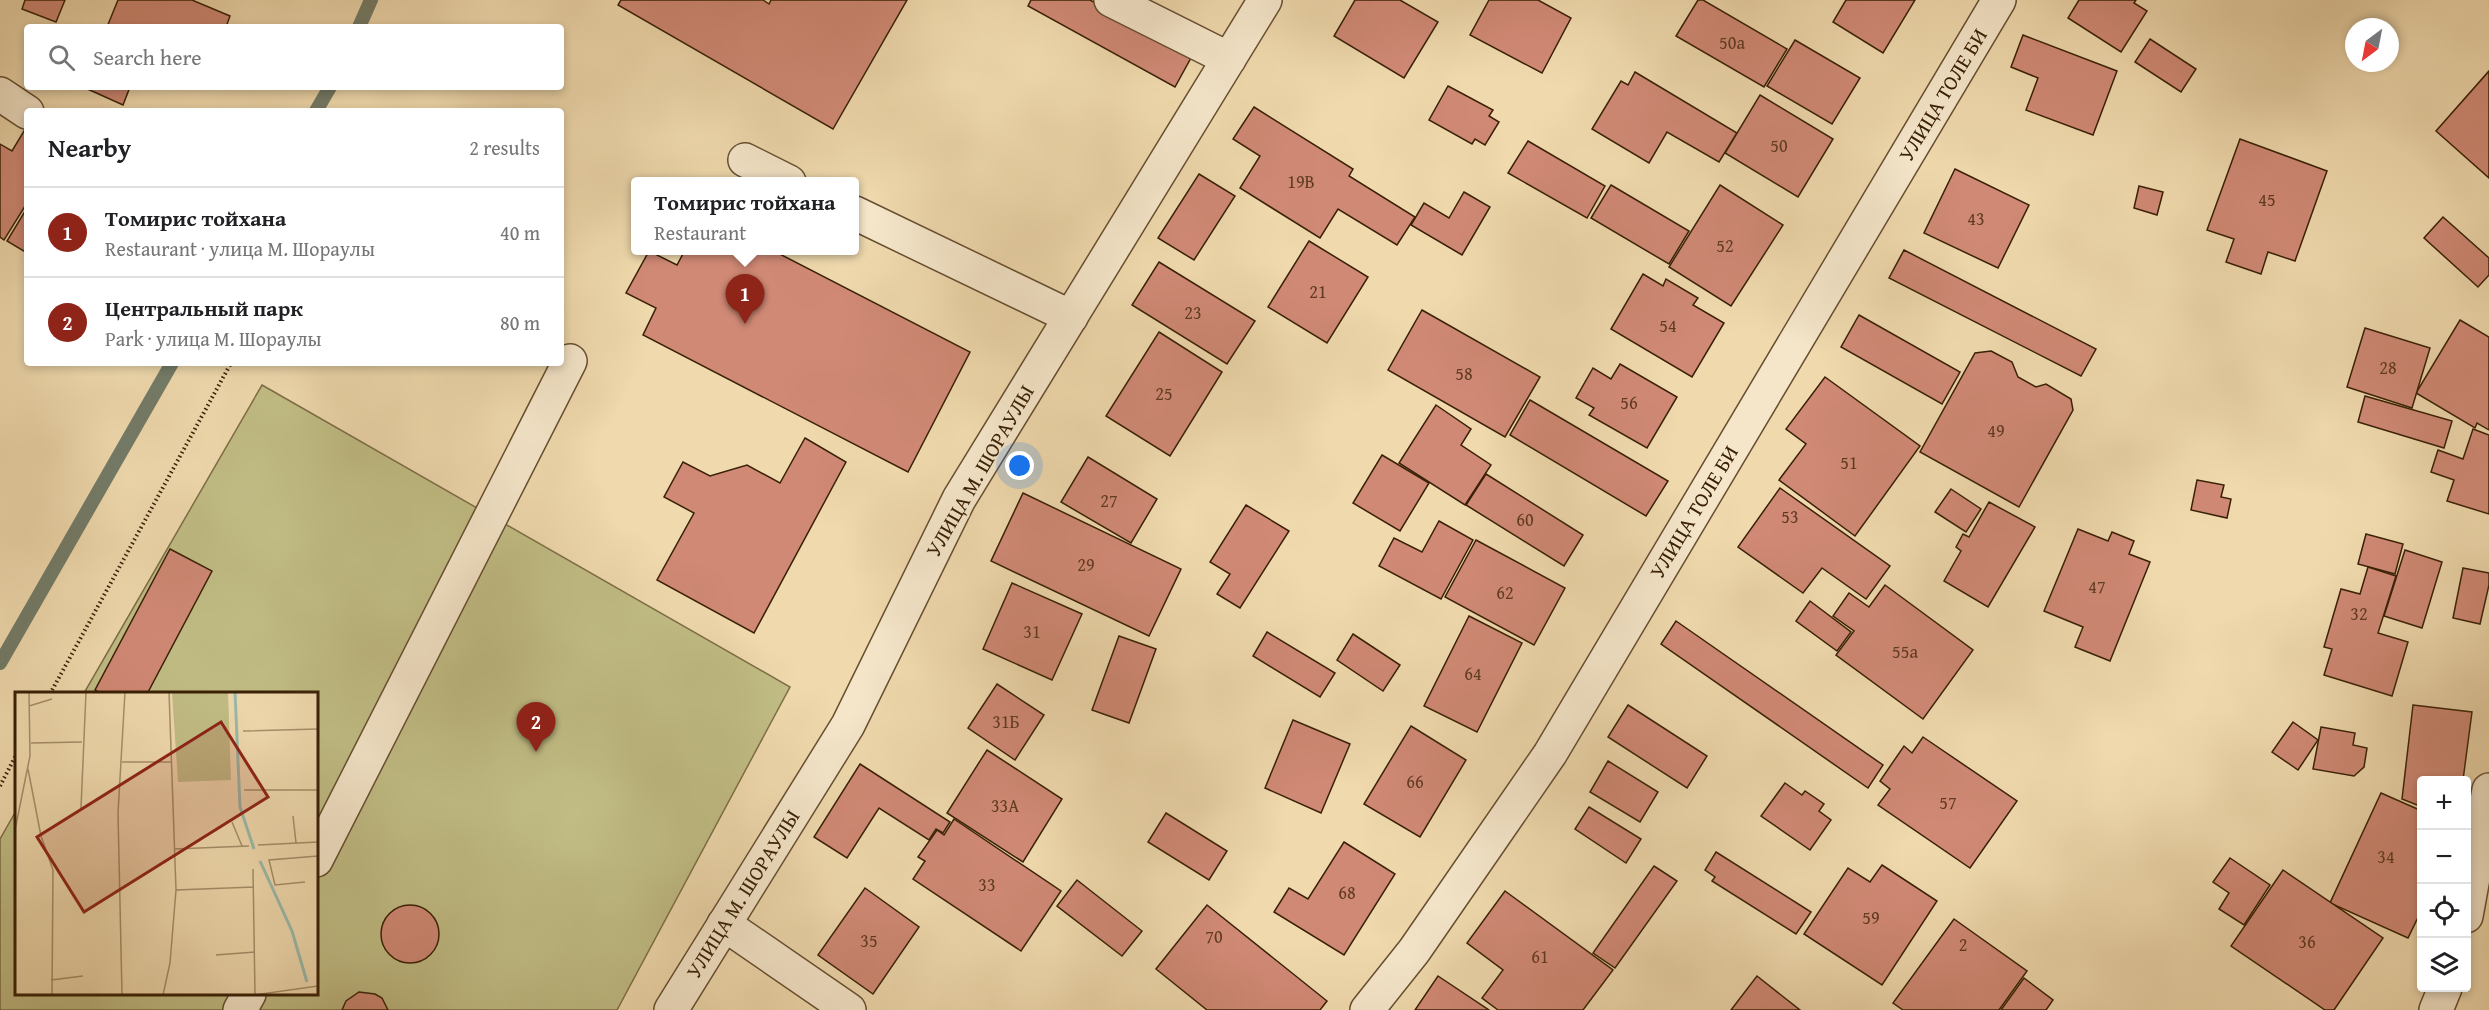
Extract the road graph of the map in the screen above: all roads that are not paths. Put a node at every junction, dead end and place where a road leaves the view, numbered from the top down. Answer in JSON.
{"nodes":[{"id":1,"x":1111,"y":0,"type":"edge"},
{"id":2,"x":1265,"y":0,"type":"edge"},
{"id":3,"x":1999,"y":0,"type":"edge"},
{"id":4,"x":1229,"y":58,"type":"junction"},
{"id":5,"x":0,"y":94,"type":"edge"},
{"id":6,"x":24,"y":110,"type":"edge"},
{"id":7,"x":745,"y":160,"type":"dead end"},
{"id":8,"x":779,"y":177,"type":"edge"},
{"id":9,"x":859,"y":215,"type":"edge"},
{"id":10,"x":1071,"y":316,"type":"junction"},
{"id":11,"x":570,"y":361,"type":"dead end"},
{"id":12,"x":2489,"y":790,"type":"edge"},
{"id":13,"x":318,"y":856,"type":"edge"},
{"id":14,"x":2471,"y":889,"type":"edge"},
{"id":15,"x":724,"y":924,"type":"junction"},
{"id":16,"x":2443,"y":992,"type":"edge"},
{"id":17,"x":248,"y":995,"type":"edge"},
{"id":18,"x":240,"y":1010,"type":"edge"},
{"id":19,"x":671,"y":1010,"type":"edge"},
{"id":20,"x":849,"y":1010,"type":"edge"},
{"id":21,"x":1367,"y":1010,"type":"edge"},
{"id":22,"x":2436,"y":1010,"type":"edge"}],
"edges":[{"from":1,"to":4,"type":"street"},
{"from":2,"to":4,"type":"street","name":"УЛИЦА М. ШОРАУЛЫ"},
{"from":3,"to":21,"type":"street","name":"УЛИЦА ТОЛЕ БИ"},
{"from":4,"to":10,"type":"street","name":"УЛИЦА М. ШОРАУЛЫ"},
{"from":5,"to":6,"type":"street"},
{"from":7,"to":8,"type":"street"},
{"from":9,"to":10,"type":"street"},
{"from":10,"to":15,"type":"street","name":"УЛИЦА М. ШОРАУЛЫ"},
{"from":11,"to":13,"type":"street"},
{"from":12,"to":14,"type":"street"},
{"from":15,"to":19,"type":"street","name":"УЛИЦА М. ШОРАУЛЫ"},
{"from":15,"to":20,"type":"street"},
{"from":16,"to":22,"type":"street"},
{"from":17,"to":18,"type":"street"}]}
